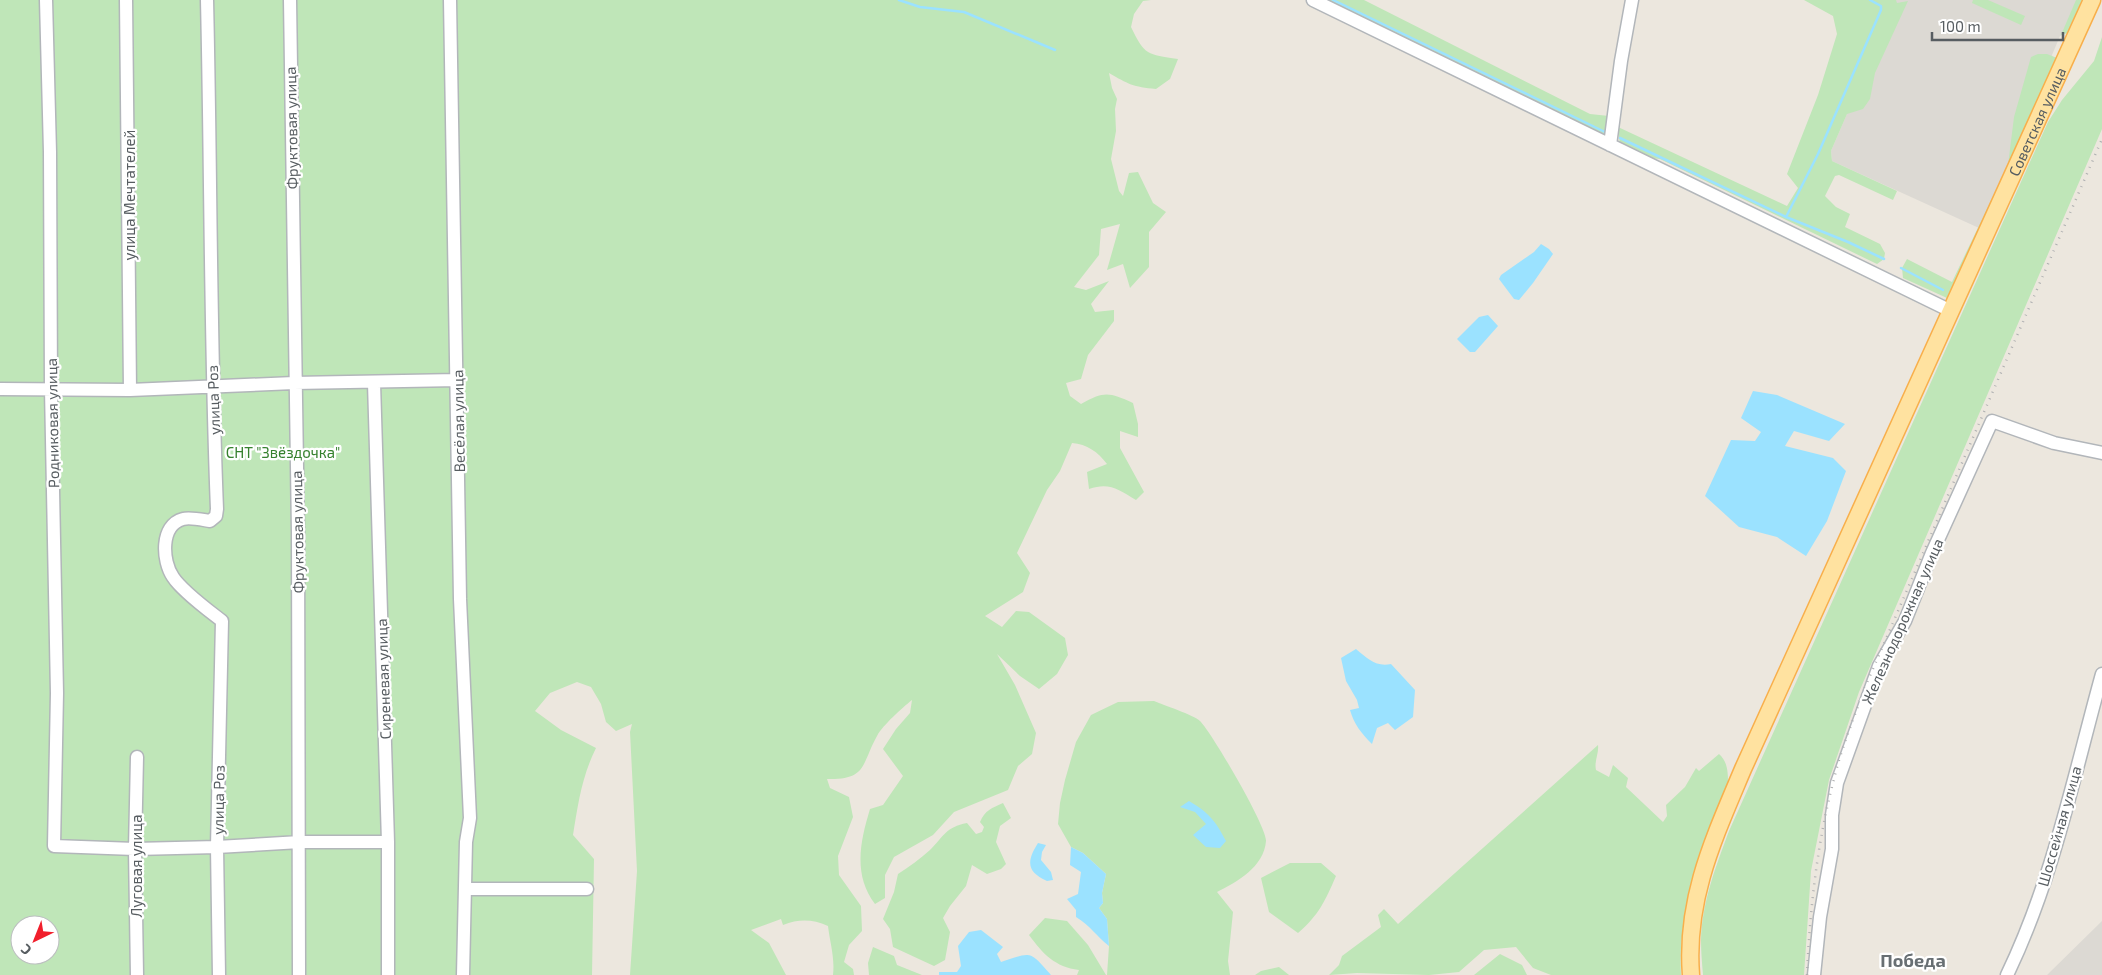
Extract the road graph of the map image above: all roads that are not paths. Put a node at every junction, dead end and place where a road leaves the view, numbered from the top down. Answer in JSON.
{"nodes":[{"id":1,"x":46,"y":0,"type":"edge"},
{"id":2,"x":126,"y":0,"type":"edge"},
{"id":3,"x":207,"y":0,"type":"edge"},
{"id":4,"x":290,"y":0,"type":"edge"},
{"id":5,"x":450,"y":0,"type":"edge"},
{"id":6,"x":1313,"y":0,"type":"edge"},
{"id":7,"x":1632,"y":0,"type":"edge"},
{"id":8,"x":2092,"y":0,"type":"edge"},
{"id":9,"x":1610,"y":145,"type":"junction"},
{"id":10,"x":1951,"y":311,"type":"junction"},
{"id":11,"x":458,"y":380,"type":"junction"},
{"id":12,"x":374,"y":382,"type":"junction"},
{"id":13,"x":294,"y":383,"type":"junction"},
{"id":14,"x":212,"y":388,"type":"junction"},
{"id":15,"x":0,"y":389,"type":"edge"},
{"id":16,"x":51,"y":389,"type":"junction"},
{"id":17,"x":130,"y":390,"type":"junction"},
{"id":18,"x":2102,"y":453,"type":"edge"},
{"id":19,"x":2102,"y":674,"type":"edge"},
{"id":20,"x":137,"y":757,"type":"dead end"},
{"id":21,"x":300,"y":842,"type":"junction"},
{"id":22,"x":388,"y":842,"type":"junction"},
{"id":23,"x":217,"y":847,"type":"junction"},
{"id":24,"x":135,"y":848,"type":"junction"},
{"id":25,"x":466,"y":889,"type":"junction"},
{"id":26,"x":587,"y":889,"type":"dead end"},
{"id":27,"x":137,"y":975,"type":"edge"},
{"id":28,"x":220,"y":975,"type":"edge"},
{"id":29,"x":299,"y":975,"type":"edge"},
{"id":30,"x":388,"y":975,"type":"edge"},
{"id":31,"x":463,"y":975,"type":"edge"},
{"id":32,"x":1691,"y":975,"type":"edge"},
{"id":33,"x":1814,"y":975,"type":"edge"},
{"id":34,"x":2007,"y":975,"type":"edge"}],
"edges":[{"from":1,"to":16,"type":"street","name":"Родниковая улица"},
{"from":2,"to":17,"type":"street","name":"улица Мечтателей"},
{"from":3,"to":14,"type":"street","name":"улица Роз"},
{"from":4,"to":13,"type":"street","name":"Фруктовая улица"},
{"from":5,"to":11,"type":"street","name":"Весёлая улица"},
{"from":6,"to":9,"type":"street"},
{"from":7,"to":9,"type":"street"},
{"from":8,"to":10,"type":"main road","name":"Советская улица"},
{"from":9,"to":10,"type":"street"},
{"from":10,"to":32,"type":"main road","name":"Советская улица"},
{"from":11,"to":12,"type":"street"},
{"from":11,"to":25,"type":"street","name":"Весёлая улица"},
{"from":12,"to":13,"type":"street"},
{"from":12,"to":22,"type":"street","name":"Сиреневая улица"},
{"from":13,"to":14,"type":"street"},
{"from":13,"to":21,"type":"street","name":"Фруктовая улица"},
{"from":14,"to":17,"type":"street"},
{"from":14,"to":23,"type":"street","name":"улица Роз"},
{"from":15,"to":16,"type":"street"},
{"from":16,"to":17,"type":"street"},
{"from":16,"to":24,"type":"street","name":"Родниковая улица"},
{"from":18,"to":33,"type":"street","name":"Железнодорожная улица"},
{"from":19,"to":34,"type":"street","name":"Шоссейная улица"},
{"from":20,"to":24,"type":"street","name":"Луговая улица"},
{"from":21,"to":22,"type":"street"},
{"from":21,"to":23,"type":"street"},
{"from":21,"to":29,"type":"street","name":"Фруктовая улица"},
{"from":22,"to":30,"type":"street","name":"Сиреневая улица"},
{"from":23,"to":24,"type":"street"},
{"from":23,"to":28,"type":"street","name":"улица Роз"},
{"from":24,"to":27,"type":"street","name":"Луговая улица"},
{"from":25,"to":26,"type":"street"},
{"from":25,"to":31,"type":"street","name":"Весёлая улица"}]}
